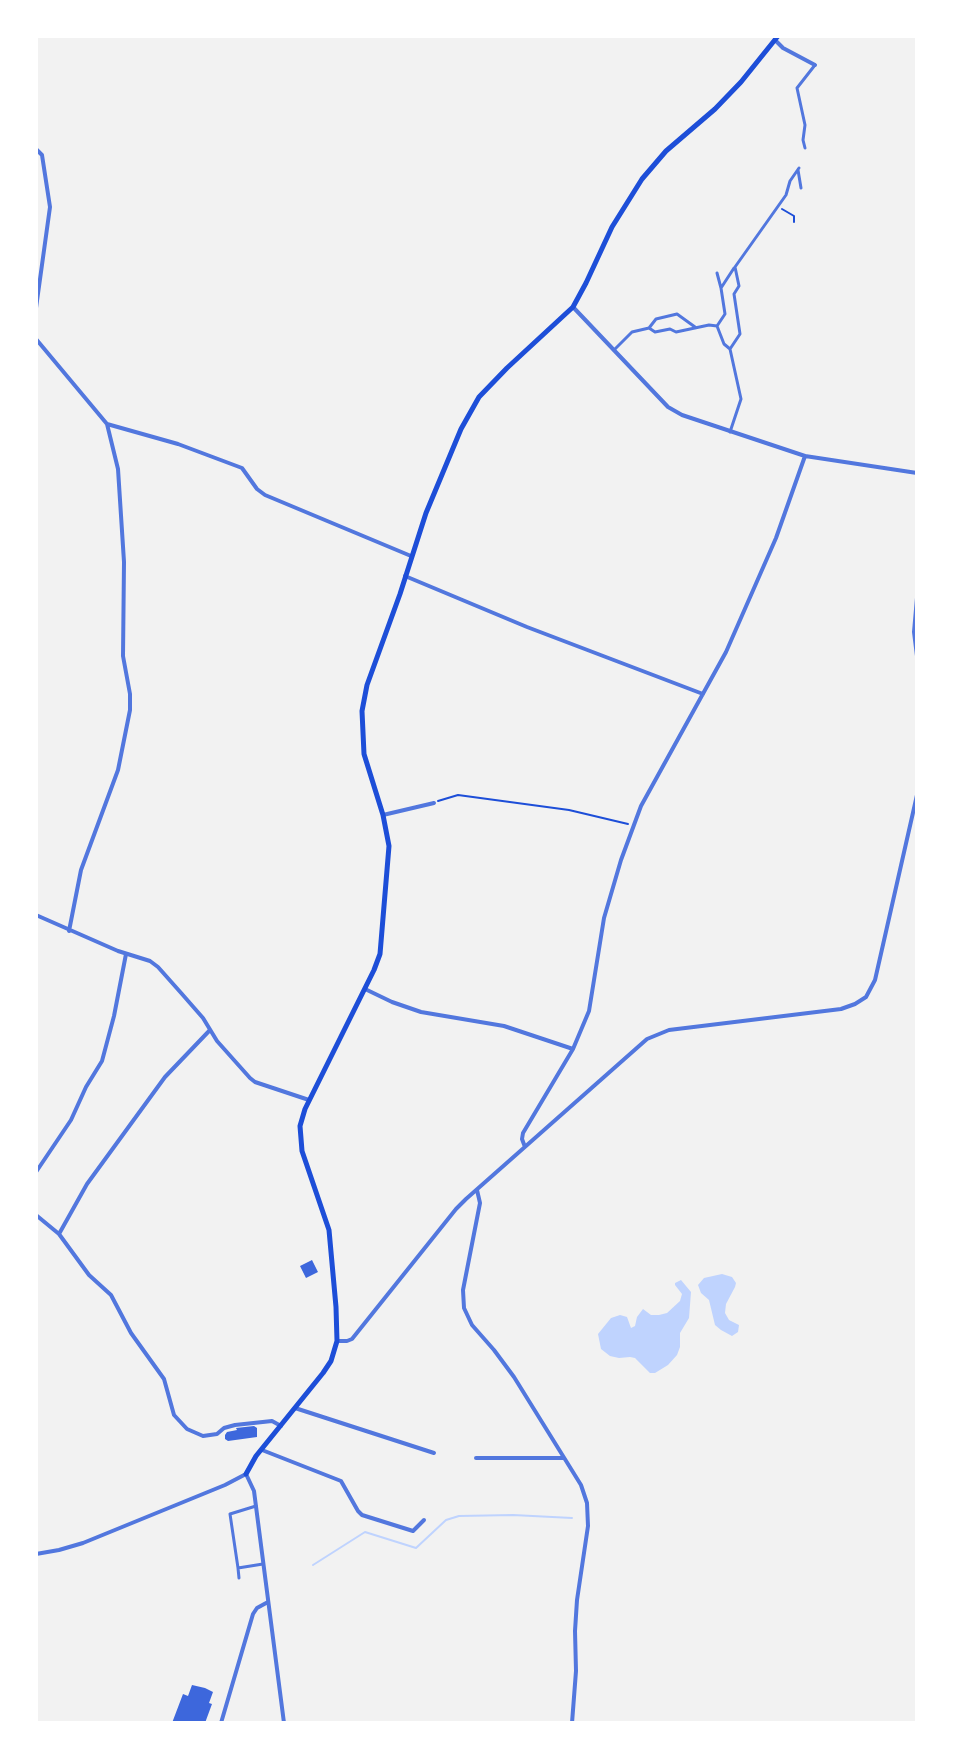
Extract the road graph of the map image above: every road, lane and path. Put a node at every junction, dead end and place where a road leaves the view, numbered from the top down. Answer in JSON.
{"nodes":[{"id":1,"x":776,"y":38,"type":"edge"},
{"id":2,"x":815,"y":65,"type":"joint"},
{"id":3,"x":805,"y":148,"type":"dead end"},
{"id":4,"x":36,"y":149,"type":"edge"},
{"id":5,"x":801,"y":188,"type":"dead end"},
{"id":6,"x":777,"y":206,"type":"junction"},
{"id":7,"x":794,"y":222,"type":"dead end"},
{"id":8,"x":735,"y":267,"type":"junction"},
{"id":9,"x":717,"y":273,"type":"dead end"},
{"id":10,"x":721,"y":288,"type":"junction"},
{"id":11,"x":573,"y":307,"type":"junction"},
{"id":12,"x":36,"y":308,"type":"edge"},
{"id":13,"x":717,"y":326,"type":"junction"},
{"id":14,"x":649,"y":328,"type":"junction"},
{"id":15,"x":695,"y":328,"type":"junction"},
{"id":16,"x":36,"y":339,"type":"edge"},
{"id":17,"x":730,"y":349,"type":"junction"},
{"id":18,"x":614,"y":350,"type":"junction"},
{"id":19,"x":107,"y":424,"type":"junction"},
{"id":20,"x":730,"y":432,"type":"junction"},
{"id":21,"x":805,"y":456,"type":"junction"},
{"id":22,"x":917,"y":473,"type":"edge"},
{"id":23,"x":411,"y":556,"type":"junction"},
{"id":24,"x":405,"y":576,"type":"junction"},
{"id":25,"x":917,"y":598,"type":"edge"},
{"id":26,"x":917,"y":656,"type":"edge"},
{"id":27,"x":703,"y":694,"type":"junction"},
{"id":28,"x":917,"y":795,"type":"edge"},
{"id":29,"x":434,"y":803,"type":"joint"},
{"id":30,"x":383,"y":815,"type":"junction"},
{"id":31,"x":633,"y":826,"type":"junction"},
{"id":32,"x":36,"y":915,"type":"edge"},
{"id":33,"x":69,"y":931,"type":"junction"},
{"id":34,"x":126,"y":954,"type":"junction"},
{"id":35,"x":365,"y":989,"type":"junction"},
{"id":36,"x":210,"y":1030,"type":"junction"},
{"id":37,"x":573,"y":1049,"type":"junction"},
{"id":38,"x":309,"y":1100,"type":"junction"},
{"id":39,"x":525,"y":1148,"type":"junction"},
{"id":40,"x":36,"y":1172,"type":"edge"},
{"id":41,"x":477,"y":1190,"type":"junction"},
{"id":42,"x":36,"y":1215,"type":"edge"},
{"id":43,"x":59,"y":1234,"type":"junction"},
{"id":44,"x":337,"y":1341,"type":"junction"},
{"id":45,"x":295,"y":1408,"type":"junction"},
{"id":46,"x":281,"y":1426,"type":"junction"},
{"id":47,"x":262,"y":1450,"type":"junction"},
{"id":48,"x":434,"y":1453,"type":"dead end"},
{"id":49,"x":476,"y":1458,"type":"dead end"},
{"id":50,"x":563,"y":1458,"type":"junction"},
{"id":51,"x":246,"y":1474,"type":"junction"},
{"id":52,"x":256,"y":1506,"type":"junction"},
{"id":53,"x":424,"y":1520,"type":"dead end"},
{"id":54,"x":36,"y":1554,"type":"edge"},
{"id":55,"x":263,"y":1564,"type":"junction"},
{"id":56,"x":238,"y":1568,"type":"junction"},
{"id":57,"x":239,"y":1578,"type":"dead end"},
{"id":58,"x":268,"y":1602,"type":"junction"},
{"id":59,"x":221,"y":1723,"type":"edge"},
{"id":60,"x":284,"y":1723,"type":"edge"},
{"id":61,"x":572,"y":1723,"type":"edge"}],
"edges":[{"from":1,"to":2,"type":"street"},
{"from":1,"to":11,"type":"main road"},
{"from":2,"to":3,"type":"street"},
{"from":4,"to":12,"type":"street"},
{"from":5,"to":6,"type":"street"},
{"from":6,"to":7,"type":"path"},
{"from":6,"to":8,"type":"street"},
{"from":8,"to":10,"type":"street"},
{"from":8,"to":17,"type":"street"},
{"from":9,"to":10,"type":"street"},
{"from":10,"to":13,"type":"street"},
{"from":11,"to":18,"type":"street"},
{"from":11,"to":23,"type":"main road"},
{"from":13,"to":15,"type":"street"},
{"from":13,"to":17,"type":"street"},
{"from":14,"to":15,"type":"street"},
{"from":14,"to":15,"type":"street"},
{"from":14,"to":18,"type":"street"},
{"from":16,"to":19,"type":"street"},
{"from":17,"to":20,"type":"street"},
{"from":18,"to":20,"type":"street"},
{"from":19,"to":23,"type":"street"},
{"from":19,"to":33,"type":"street"},
{"from":20,"to":21,"type":"street"},
{"from":21,"to":22,"type":"street"},
{"from":21,"to":27,"type":"street"},
{"from":23,"to":24,"type":"main road"},
{"from":24,"to":27,"type":"street"},
{"from":24,"to":30,"type":"main road"},
{"from":25,"to":26,"type":"street"},
{"from":27,"to":31,"type":"street"},
{"from":28,"to":39,"type":"street"},
{"from":29,"to":30,"type":"street"},
{"from":29,"to":31,"type":"path"},
{"from":30,"to":35,"type":"main road"},
{"from":31,"to":37,"type":"street"},
{"from":32,"to":33,"type":"street"},
{"from":33,"to":34,"type":"street"},
{"from":34,"to":36,"type":"street"},
{"from":34,"to":40,"type":"street"},
{"from":35,"to":37,"type":"street"},
{"from":35,"to":38,"type":"main road"},
{"from":36,"to":38,"type":"street"},
{"from":36,"to":43,"type":"street"},
{"from":37,"to":39,"type":"street"},
{"from":38,"to":44,"type":"main road"},
{"from":39,"to":41,"type":"street"},
{"from":41,"to":44,"type":"street"},
{"from":41,"to":50,"type":"street"},
{"from":42,"to":43,"type":"street"},
{"from":43,"to":46,"type":"street"},
{"from":44,"to":45,"type":"main road"},
{"from":45,"to":46,"type":"main road"},
{"from":45,"to":48,"type":"street"},
{"from":46,"to":47,"type":"main road"},
{"from":47,"to":51,"type":"main road"},
{"from":47,"to":53,"type":"street"},
{"from":49,"to":50,"type":"street"},
{"from":50,"to":61,"type":"street"},
{"from":51,"to":52,"type":"street"},
{"from":51,"to":54,"type":"street"},
{"from":52,"to":55,"type":"street"},
{"from":52,"to":56,"type":"street"},
{"from":55,"to":56,"type":"street"},
{"from":55,"to":58,"type":"street"},
{"from":56,"to":57,"type":"street"},
{"from":58,"to":59,"type":"street"},
{"from":58,"to":60,"type":"street"}]}
